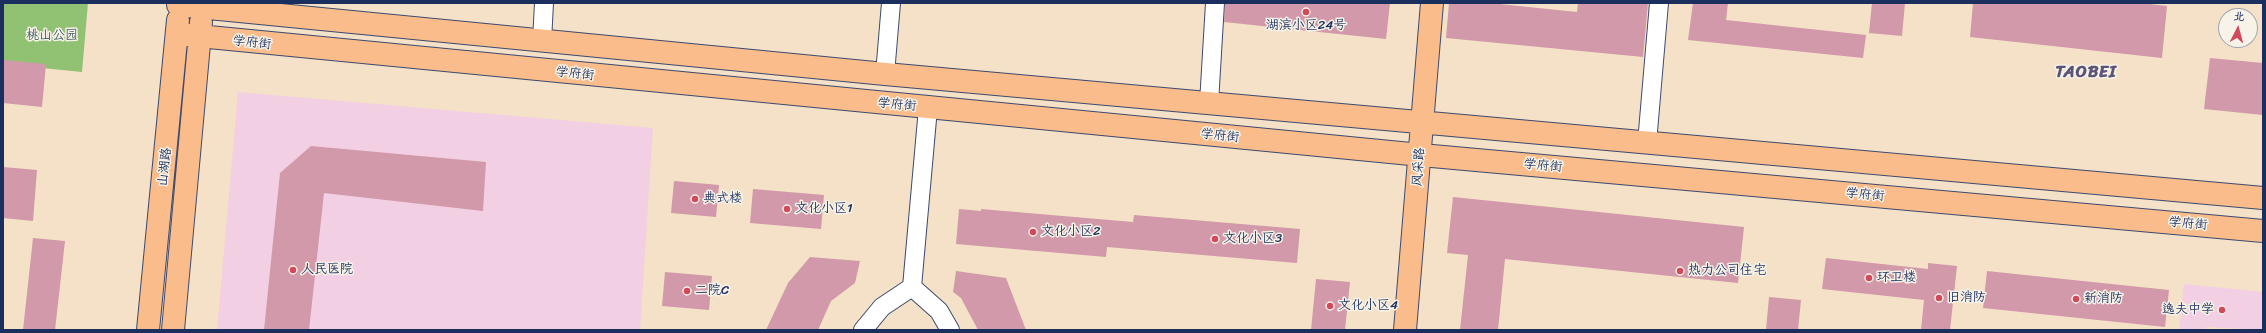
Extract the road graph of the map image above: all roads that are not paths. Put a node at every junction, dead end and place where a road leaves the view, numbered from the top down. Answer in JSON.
{"nodes":[{"id":1,"x":544,"y":3,"type":"edge"},
{"id":2,"x":891,"y":3,"type":"edge"},
{"id":3,"x":1216,"y":3,"type":"edge"},
{"id":4,"x":1432,"y":3,"type":"edge"},
{"id":5,"x":1659,"y":3,"type":"edge"},
{"id":6,"x":179,"y":4,"type":"edge"},
{"id":7,"x":203,"y":5,"type":"edge"},
{"id":8,"x":178,"y":34,"type":"junction"},
{"id":9,"x":200,"y":38,"type":"junction"},
{"id":10,"x":542,"y":41,"type":"junction"},
{"id":11,"x":778,"y":64,"type":"junction"},
{"id":12,"x":885,"y":74,"type":"junction"},
{"id":13,"x":775,"y":94,"type":"junction"},
{"id":14,"x":1209,"y":103,"type":"junction"},
{"id":15,"x":928,"y":108,"type":"junction"},
{"id":16,"x":1422,"y":123,"type":"junction"},
{"id":17,"x":1647,"y":143,"type":"junction"},
{"id":18,"x":1421,"y":155,"type":"junction"},
{"id":19,"x":2263,"y":198,"type":"edge"},
{"id":20,"x":2263,"y":231,"type":"edge"},
{"id":21,"x":912,"y":287,"type":"junction"},
{"id":22,"x":148,"y":330,"type":"edge"},
{"id":23,"x":173,"y":330,"type":"edge"},
{"id":24,"x":863,"y":330,"type":"edge"},
{"id":25,"x":950,"y":330,"type":"edge"},
{"id":26,"x":1406,"y":330,"type":"edge"}],
"edges":[{"from":1,"to":10,"type":"street"},
{"from":2,"to":12,"type":"street"},
{"from":3,"to":14,"type":"street"},
{"from":4,"to":16,"type":"main road","name":"风采路"},
{"from":5,"to":17,"type":"street"},
{"from":6,"to":7,"type":"main road"},
{"from":6,"to":8,"type":"main road","name":"山湖路"},
{"from":7,"to":9,"type":"main road","name":"山湖路"},
{"from":7,"to":10,"type":"main road"},
{"from":8,"to":9,"type":"main road","name":"学府街"},
{"from":8,"to":22,"type":"main road","name":"山湖路"},
{"from":9,"to":13,"type":"main road","name":"学府街"},
{"from":9,"to":23,"type":"main road","name":"山湖路"},
{"from":10,"to":11,"type":"main road"},
{"from":11,"to":12,"type":"main road"},
{"from":11,"to":13,"type":"main road"},
{"from":12,"to":14,"type":"main road"},
{"from":13,"to":15,"type":"main road","name":"学府街"},
{"from":14,"to":16,"type":"main road"},
{"from":15,"to":18,"type":"main road","name":"学府街"},
{"from":15,"to":21,"type":"street"},
{"from":16,"to":17,"type":"main road"},
{"from":16,"to":18,"type":"main road","name":"风采路"},
{"from":17,"to":19,"type":"main road"},
{"from":18,"to":20,"type":"main road","name":"学府街"},
{"from":18,"to":26,"type":"main road","name":"风采路"},
{"from":21,"to":24,"type":"street"},
{"from":21,"to":25,"type":"street"}]}
